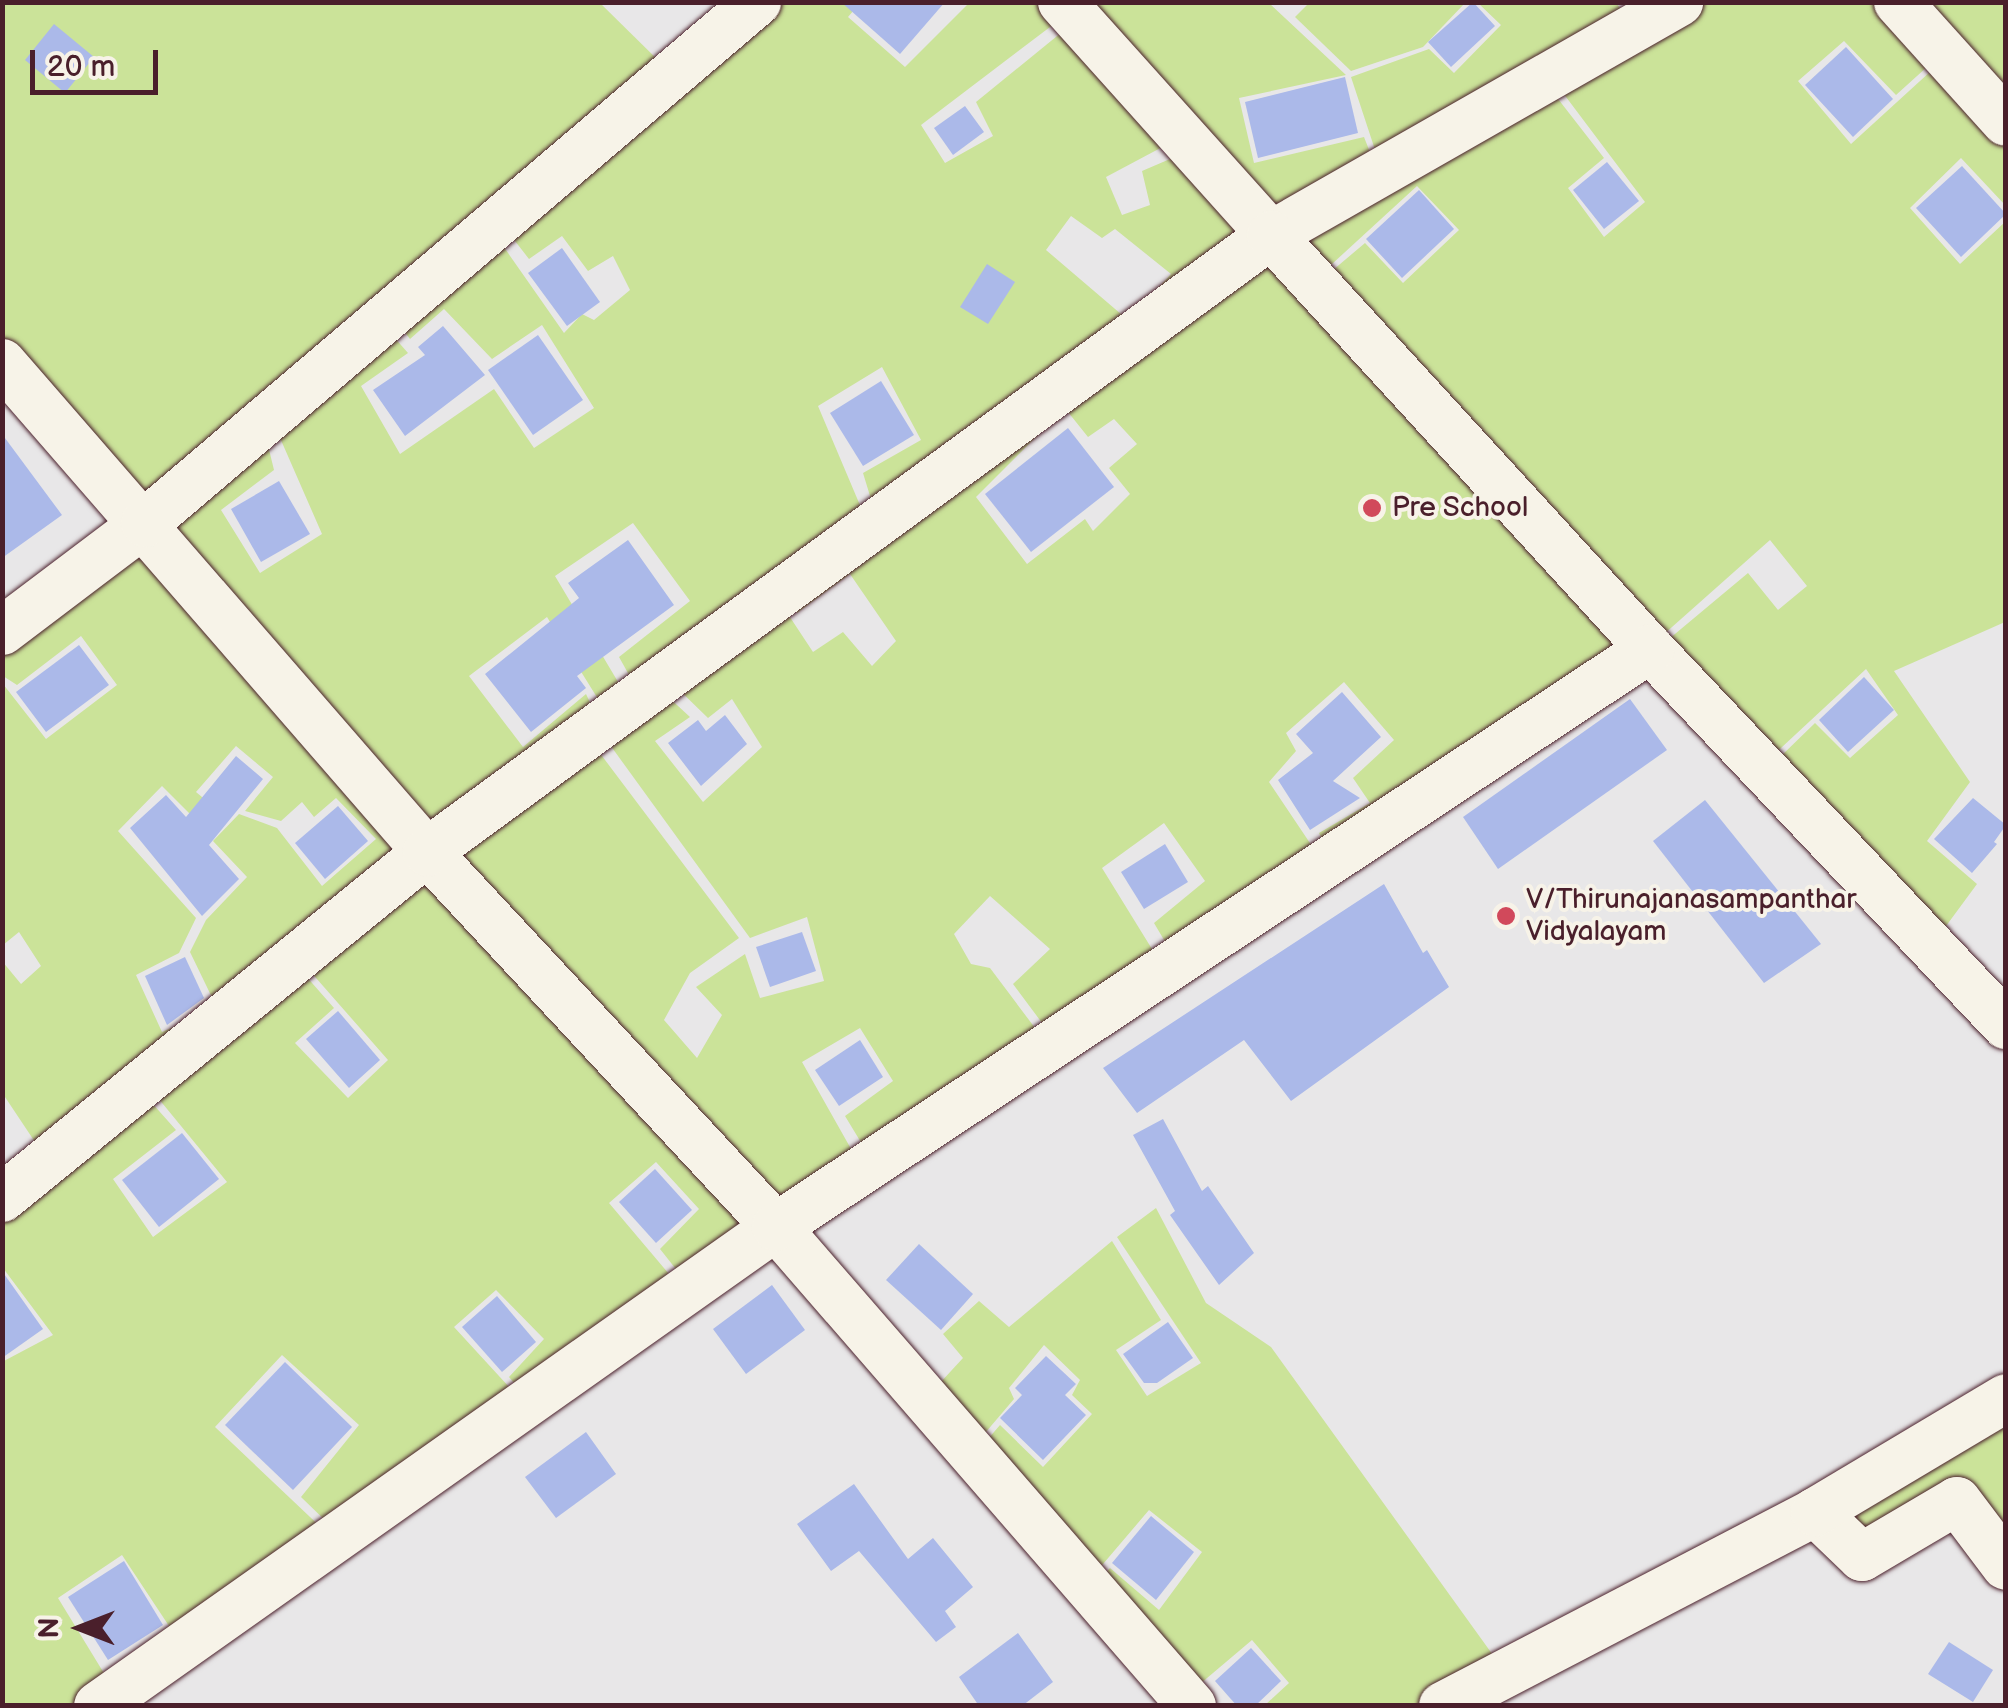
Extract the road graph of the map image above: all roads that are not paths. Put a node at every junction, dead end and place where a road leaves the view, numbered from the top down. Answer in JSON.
{"nodes":[{"id":1,"x":757,"y":2,"type":"edge"},
{"id":2,"x":1062,"y":2,"type":"edge"},
{"id":3,"x":1679,"y":2,"type":"edge"},
{"id":4,"x":1898,"y":2,"type":"edge"},
{"id":5,"x":2006,"y":122,"type":"edge"},
{"id":6,"x":1271,"y":235,"type":"junction"},
{"id":7,"x":2,"y":363,"type":"edge"},
{"id":8,"x":145,"y":523,"type":"junction"},
{"id":9,"x":2,"y":631,"type":"edge"},
{"id":10,"x":1650,"y":649,"type":"junction"},
{"id":11,"x":426,"y":852,"type":"junction"},
{"id":12,"x":2006,"y":1025,"type":"edge"},
{"id":13,"x":2,"y":1198,"type":"edge"},
{"id":14,"x":776,"y":1227,"type":"junction"},
{"id":15,"x":2006,"y":1398,"type":"edge"},
{"id":16,"x":1816,"y":1512,"type":"junction"},
{"id":17,"x":2006,"y":1566,"type":"edge"},
{"id":18,"x":98,"y":1706,"type":"edge"},
{"id":19,"x":1192,"y":1706,"type":"edge"},
{"id":20,"x":1444,"y":1706,"type":"edge"}],
"edges":[{"from":1,"to":8,"type":"street"},
{"from":2,"to":6,"type":"street"},
{"from":3,"to":6,"type":"street"},
{"from":4,"to":5,"type":"street"},
{"from":6,"to":10,"type":"street"},
{"from":6,"to":11,"type":"street"},
{"from":7,"to":8,"type":"street"},
{"from":8,"to":9,"type":"street"},
{"from":8,"to":11,"type":"street"},
{"from":10,"to":12,"type":"street"},
{"from":10,"to":14,"type":"street"},
{"from":11,"to":13,"type":"street"},
{"from":11,"to":14,"type":"street"},
{"from":14,"to":18,"type":"street"},
{"from":14,"to":19,"type":"street"},
{"from":15,"to":16,"type":"street"},
{"from":16,"to":17,"type":"street"},
{"from":16,"to":20,"type":"street"}]}
